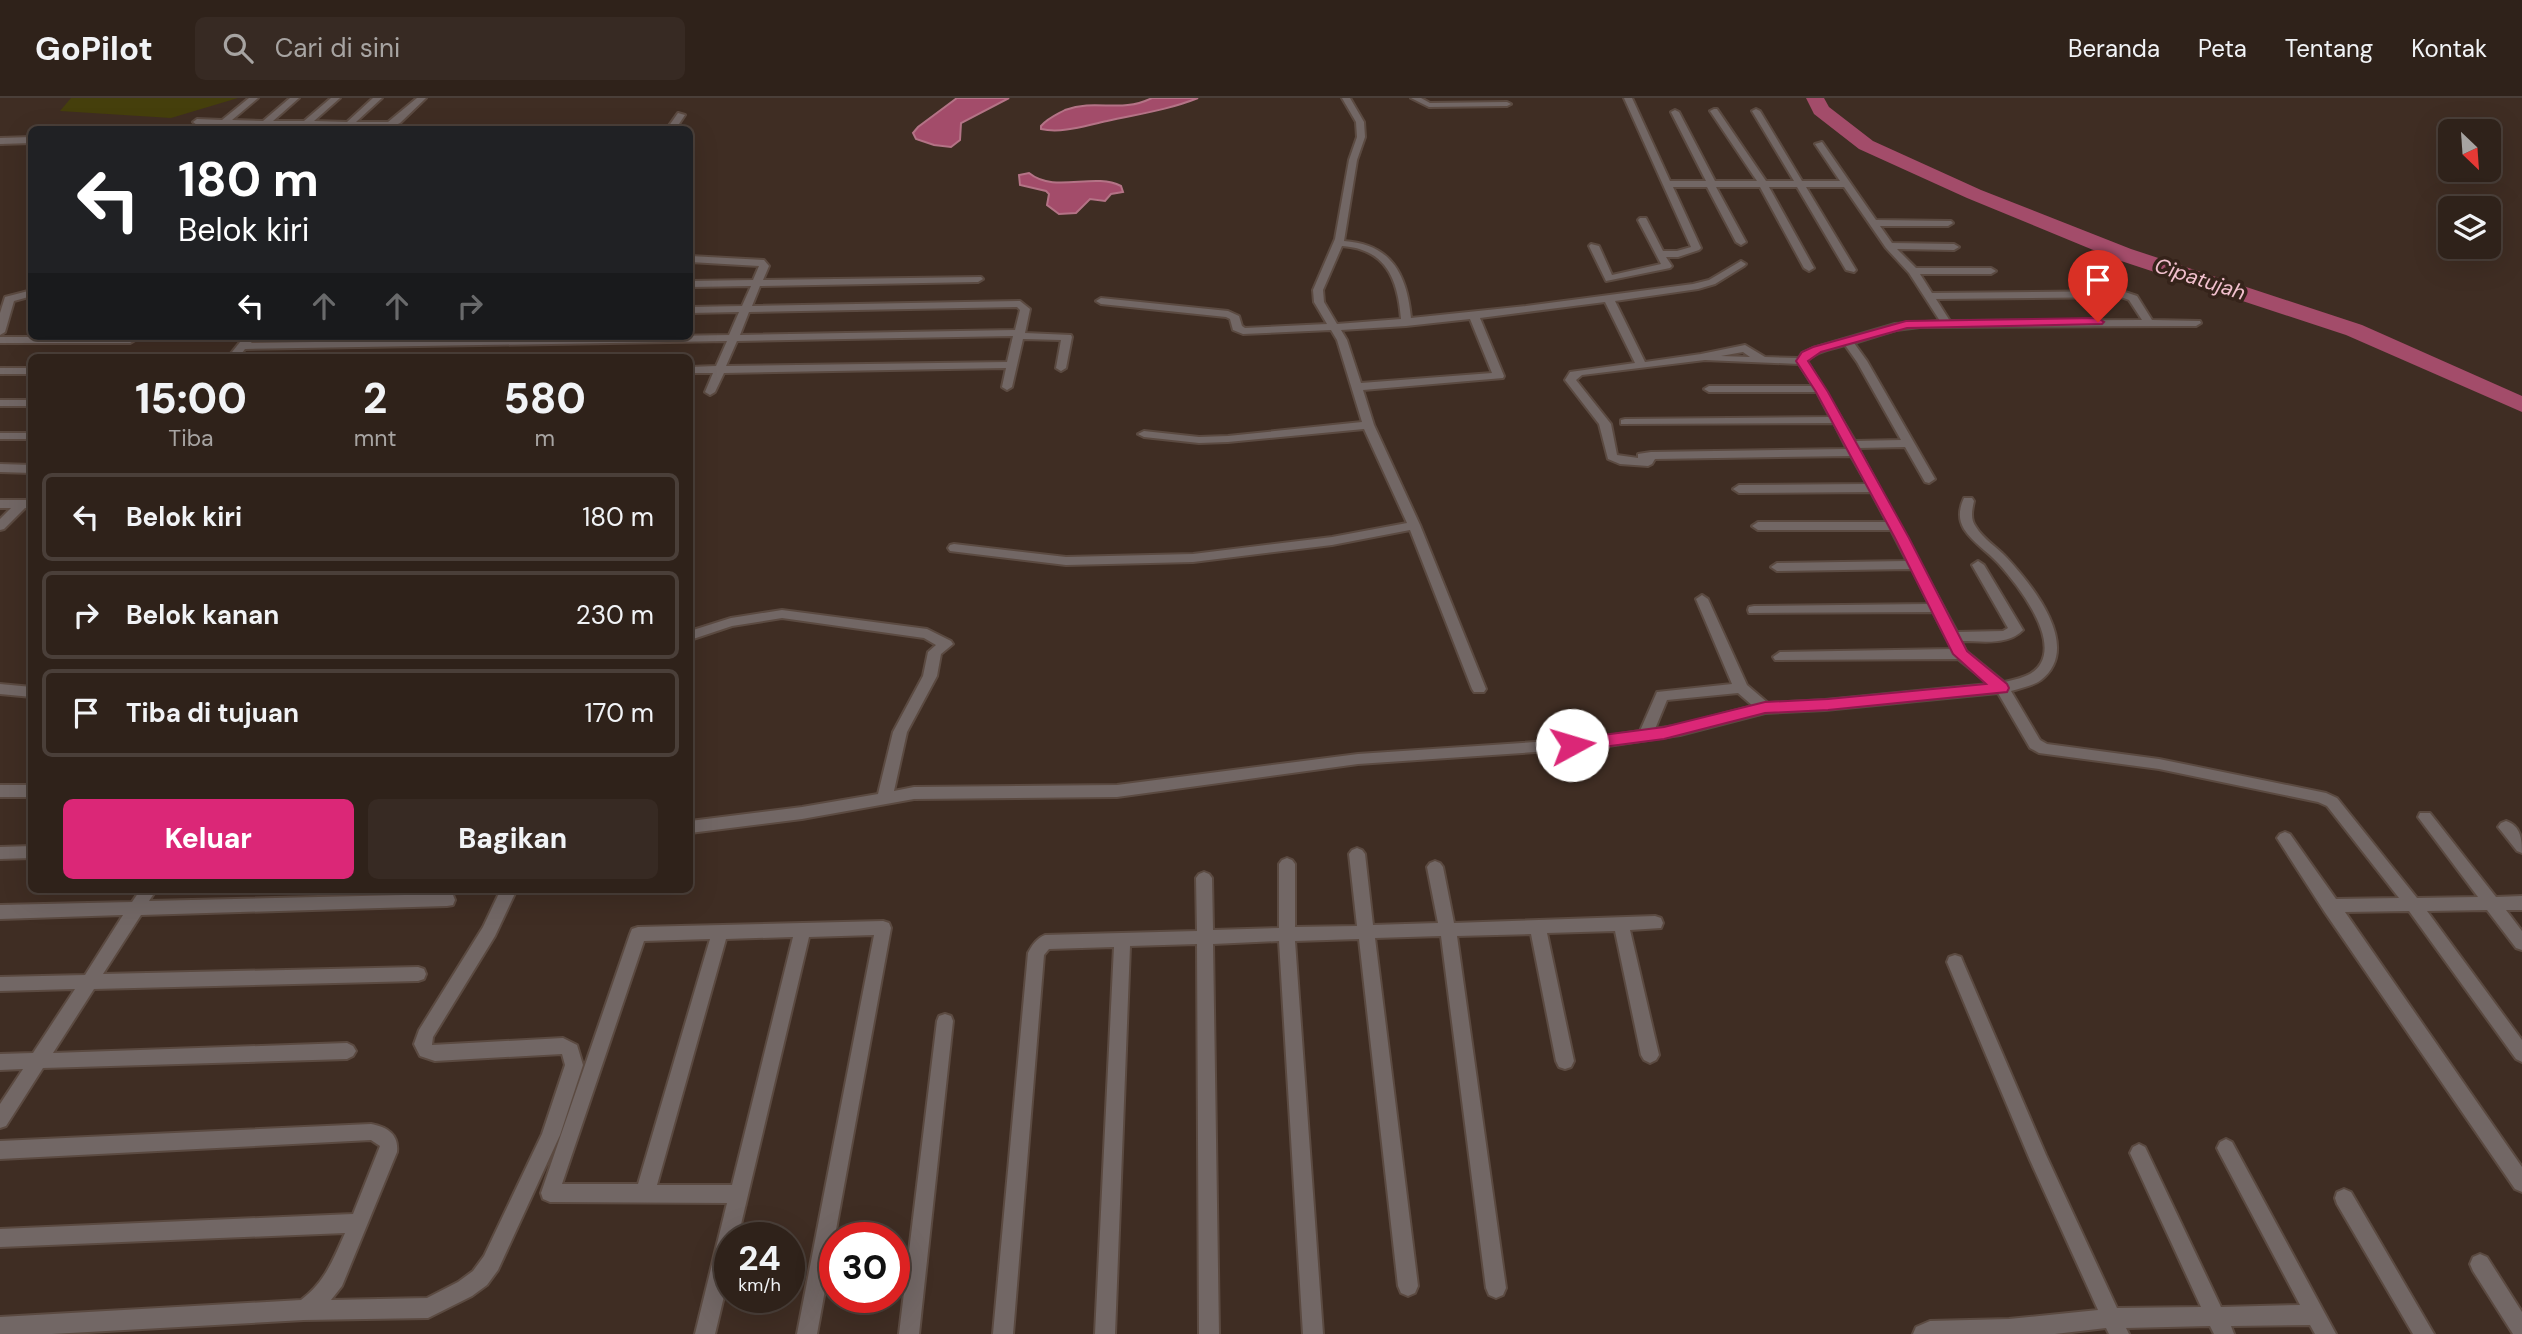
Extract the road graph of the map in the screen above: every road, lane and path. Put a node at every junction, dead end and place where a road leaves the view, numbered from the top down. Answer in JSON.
{"nodes":[{"id":1,"x":254,"y":98,"type":"edge"},
{"id":2,"x":295,"y":98,"type":"edge"},
{"id":3,"x":336,"y":98,"type":"edge"},
{"id":4,"x":378,"y":98,"type":"edge"},
{"id":5,"x":422,"y":98,"type":"edge"},
{"id":6,"x":1346,"y":98,"type":"edge"},
{"id":7,"x":1415,"y":98,"type":"edge"},
{"id":8,"x":1628,"y":98,"type":"edge"},
{"id":9,"x":1507,"y":104,"type":"dead end"},
{"id":10,"x":1714,"y":111,"type":"dead end"},
{"id":11,"x":1756,"y":111,"type":"dead end"},
{"id":12,"x":1675,"y":112,"type":"dead end"},
{"id":13,"x":681,"y":115,"type":"dead end"},
{"id":14,"x":197,"y":122,"type":"dead end"},
{"id":15,"x":223,"y":122,"type":"junction"},
{"id":16,"x":265,"y":123,"type":"junction"},
{"id":17,"x":307,"y":123,"type":"junction"},
{"id":18,"x":350,"y":123,"type":"junction"},
{"id":19,"x":673,"y":126,"type":"edge"},
{"id":20,"x":28,"y":140,"type":"edge"},
{"id":21,"x":0,"y":141,"type":"edge"},
{"id":22,"x":1819,"y":144,"type":"dead end"},
{"id":23,"x":1800,"y":183,"type":"junction"},
{"id":24,"x":1667,"y":184,"type":"junction"},
{"id":25,"x":1712,"y":184,"type":"junction"},
{"id":26,"x":1763,"y":184,"type":"junction"},
{"id":27,"x":1848,"y":184,"type":"junction"},
{"id":28,"x":1643,"y":220,"type":"dead end"},
{"id":29,"x":1875,"y":223,"type":"junction"},
{"id":30,"x":1948,"y":223,"type":"dead end"},
{"id":31,"x":1741,"y":242,"type":"dead end"},
{"id":32,"x":1338,"y":243,"type":"junction"},
{"id":33,"x":1594,"y":246,"type":"dead end"},
{"id":34,"x":1889,"y":246,"type":"junction"},
{"id":35,"x":1954,"y":247,"type":"dead end"},
{"id":36,"x":1660,"y":254,"type":"junction"},
{"id":37,"x":693,"y":259,"type":"edge"},
{"id":38,"x":1741,"y":264,"type":"dead end"},
{"id":39,"x":1809,"y":268,"type":"dead end"},
{"id":40,"x":1851,"y":270,"type":"dead end"},
{"id":41,"x":1913,"y":271,"type":"junction"},
{"id":42,"x":1991,"y":271,"type":"dead end"},
{"id":43,"x":978,"y":279,"type":"dead end"},
{"id":44,"x":757,"y":283,"type":"junction"},
{"id":45,"x":693,"y":284,"type":"edge"},
{"id":46,"x":28,"y":294,"type":"edge"},
{"id":47,"x":1928,"y":296,"type":"junction"},
{"id":48,"x":1608,"y":298,"type":"junction"},
{"id":49,"x":1101,"y":301,"type":"dead end"},
{"id":50,"x":746,"y":309,"type":"junction"},
{"id":51,"x":693,"y":310,"type":"edge"},
{"id":52,"x":1474,"y":316,"type":"junction"},
{"id":53,"x":2148,"y":322,"type":"junction"},
{"id":54,"x":1405,"y":323,"type":"junction"},
{"id":55,"x":1946,"y":323,"type":"junction"},
{"id":56,"x":2196,"y":323,"type":"dead end"},
{"id":57,"x":1336,"y":329,"type":"junction"},
{"id":58,"x":0,"y":332,"type":"edge"},
{"id":59,"x":1019,"y":335,"type":"junction"},
{"id":60,"x":693,"y":339,"type":"edge"},
{"id":61,"x":733,"y":339,"type":"junction"},
{"id":62,"x":0,"y":340,"type":"edge"},
{"id":63,"x":28,"y":340,"type":"edge"},
{"id":64,"x":124,"y":340,"type":"edge"},
{"id":65,"x":248,"y":340,"type":"edge"},
{"id":66,"x":493,"y":340,"type":"edge"},
{"id":67,"x":130,"y":341,"type":"dead end"},
{"id":68,"x":1847,"y":341,"type":"junction"},
{"id":69,"x":243,"y":346,"type":"junction"},
{"id":70,"x":236,"y":354,"type":"edge"},
{"id":71,"x":1802,"y":361,"type":"junction"},
{"id":72,"x":1012,"y":365,"type":"junction"},
{"id":73,"x":1642,"y":366,"type":"junction"},
{"id":74,"x":1061,"y":368,"type":"dead end"},
{"id":75,"x":720,"y":369,"type":"junction"},
{"id":76,"x":693,"y":370,"type":"edge"},
{"id":77,"x":0,"y":371,"type":"edge"},
{"id":78,"x":28,"y":371,"type":"edge"},
{"id":79,"x":1007,"y":387,"type":"dead end"},
{"id":80,"x":1356,"y":387,"type":"junction"},
{"id":81,"x":1709,"y":389,"type":"dead end"},
{"id":82,"x":1820,"y":389,"type":"junction"},
{"id":83,"x":710,"y":393,"type":"dead end"},
{"id":84,"x":0,"y":403,"type":"edge"},
{"id":85,"x":28,"y":403,"type":"edge"},
{"id":86,"x":1837,"y":420,"type":"junction"},
{"id":87,"x":1625,"y":422,"type":"dead end"},
{"id":88,"x":1368,"y":425,"type":"junction"},
{"id":89,"x":1144,"y":434,"type":"dead end"},
{"id":90,"x":0,"y":436,"type":"edge"},
{"id":91,"x":28,"y":436,"type":"edge"},
{"id":92,"x":1908,"y":443,"type":"junction"},
{"id":93,"x":1852,"y":449,"type":"junction"},
{"id":94,"x":0,"y":468,"type":"edge"},
{"id":95,"x":28,"y":469,"type":"edge"},
{"id":96,"x":1929,"y":479,"type":"dead end"},
{"id":97,"x":1873,"y":488,"type":"junction"},
{"id":98,"x":1739,"y":489,"type":"dead end"},
{"id":99,"x":1968,"y":501,"type":"dead end"},
{"id":100,"x":0,"y":504,"type":"edge"},
{"id":101,"x":27,"y":504,"type":"edge"},
{"id":102,"x":1414,"y":525,"type":"junction"},
{"id":103,"x":0,"y":526,"type":"edge"},
{"id":104,"x":1758,"y":526,"type":"dead end"},
{"id":105,"x":1894,"y":526,"type":"junction"},
{"id":106,"x":954,"y":548,"type":"dead end"},
{"id":107,"x":1916,"y":565,"type":"junction"},
{"id":108,"x":1978,"y":565,"type":"dead end"},
{"id":109,"x":1777,"y":567,"type":"dead end"},
{"id":110,"x":1702,"y":599,"type":"dead end"},
{"id":111,"x":1938,"y":608,"type":"junction"},
{"id":112,"x":1754,"y":610,"type":"dead end"},
{"id":113,"x":693,"y":635,"type":"edge"},
{"id":114,"x":1953,"y":636,"type":"junction"},
{"id":115,"x":1961,"y":654,"type":"junction"},
{"id":116,"x":1780,"y":657,"type":"dead end"},
{"id":117,"x":1741,"y":688,"type":"junction"},
{"id":118,"x":2002,"y":688,"type":"junction"},
{"id":119,"x":0,"y":689,"type":"edge"},
{"id":120,"x":1479,"y":689,"type":"dead end"},
{"id":121,"x":28,"y":692,"type":"edge"},
{"id":122,"x":1765,"y":708,"type":"junction"},
{"id":123,"x":1644,"y":737,"type":"junction"},
{"id":124,"x":0,"y":791,"type":"edge"},
{"id":125,"x":28,"y":791,"type":"edge"},
{"id":126,"x":884,"y":797,"type":"junction"},
{"id":127,"x":2425,"y":817,"type":"dead end"},
{"id":128,"x":693,"y":827,"type":"edge"},
{"id":129,"x":2506,"y":827,"type":"dead end"},
{"id":130,"x":2285,"y":838,"type":"dead end"},
{"id":131,"x":2522,"y":847,"type":"edge"},
{"id":132,"x":28,"y":852,"type":"edge"},
{"id":133,"x":0,"y":853,"type":"edge"},
{"id":134,"x":1357,"y":854,"type":"dead end"},
{"id":135,"x":1287,"y":864,"type":"dead end"},
{"id":136,"x":1435,"y":867,"type":"dead end"},
{"id":137,"x":1204,"y":878,"type":"dead end"},
{"id":138,"x":146,"y":893,"type":"edge"},
{"id":139,"x":507,"y":893,"type":"edge"},
{"id":140,"x":447,"y":900,"type":"dead end"},
{"id":141,"x":2412,"y":903,"type":"junction"},
{"id":142,"x":2491,"y":903,"type":"junction"},
{"id":143,"x":2522,"y":903,"type":"edge"},
{"id":144,"x":2330,"y":906,"type":"junction"},
{"id":145,"x":137,"y":908,"type":"junction"},
{"id":146,"x":0,"y":912,"type":"edge"},
{"id":147,"x":1655,"y":923,"type":"dead end"},
{"id":148,"x":1621,"y":924,"type":"junction"},
{"id":149,"x":1537,"y":926,"type":"junction"},
{"id":150,"x":802,"y":931,"type":"junction"},
{"id":151,"x":1448,"y":931,"type":"junction"},
{"id":152,"x":720,"y":932,"type":"junction"},
{"id":153,"x":1367,"y":933,"type":"junction"},
{"id":154,"x":1287,"y":935,"type":"junction"},
{"id":155,"x":1203,"y":937,"type":"junction"},
{"id":156,"x":1122,"y":940,"type":"junction"},
{"id":157,"x":2522,"y":943,"type":"edge"},
{"id":158,"x":1955,"y":962,"type":"dead end"},
{"id":159,"x":418,"y":974,"type":"dead end"},
{"id":160,"x":89,"y":982,"type":"junction"},
{"id":161,"x":0,"y":984,"type":"edge"},
{"id":162,"x":945,"y":1021,"type":"dead end"},
{"id":163,"x":347,"y":1051,"type":"dead end"},
{"id":164,"x":1650,"y":1055,"type":"dead end"},
{"id":165,"x":2522,"y":1055,"type":"edge"},
{"id":166,"x":38,"y":1061,"type":"junction"},
{"id":167,"x":1565,"y":1061,"type":"dead end"},
{"id":168,"x":0,"y":1062,"type":"edge"},
{"id":169,"x":0,"y":1120,"type":"edge"},
{"id":170,"x":2226,"y":1148,"type":"dead end"},
{"id":171,"x":0,"y":1150,"type":"edge"},
{"id":172,"x":2139,"y":1153,"type":"dead end"},
{"id":173,"x":2522,"y":1183,"type":"edge"},
{"id":174,"x":645,"y":1194,"type":"junction"},
{"id":175,"x":739,"y":1194,"type":"junction"},
{"id":176,"x":2344,"y":1198,"type":"dead end"},
{"id":177,"x":360,"y":1223,"type":"junction"},
{"id":178,"x":0,"y":1238,"type":"edge"},
{"id":179,"x":2480,"y":1264,"type":"dead end"},
{"id":180,"x":1408,"y":1286,"type":"dead end"},
{"id":181,"x":1496,"y":1288,"type":"dead end"},
{"id":182,"x":304,"y":1310,"type":"junction"},
{"id":183,"x":2316,"y":1315,"type":"junction"},
{"id":184,"x":2220,"y":1325,"type":"edge"},
{"id":185,"x":2115,"y":1326,"type":"edge"},
{"id":186,"x":0,"y":1327,"type":"edge"},
{"id":187,"x":2522,"y":1330,"type":"edge"},
{"id":188,"x":2010,"y":1331,"type":"edge"},
{"id":189,"x":705,"y":1334,"type":"edge"},
{"id":190,"x":807,"y":1334,"type":"edge"},
{"id":191,"x":909,"y":1334,"type":"edge"},
{"id":192,"x":1003,"y":1334,"type":"edge"},
{"id":193,"x":1105,"y":1334,"type":"edge"},
{"id":194,"x":1209,"y":1334,"type":"edge"},
{"id":195,"x":1313,"y":1334,"type":"edge"},
{"id":196,"x":1923,"y":1334,"type":"edge"},
{"id":197,"x":2326,"y":1334,"type":"edge"},
{"id":198,"x":2424,"y":1334,"type":"edge"}],
"edges":[{"from":1,"to":15,"type":"street"},
{"from":2,"to":16,"type":"street"},
{"from":3,"to":17,"type":"street"},
{"from":4,"to":18,"type":"street"},
{"from":5,"to":18,"type":"street"},
{"from":6,"to":32,"type":"street"},
{"from":7,"to":9,"type":"street"},
{"from":8,"to":24,"type":"street"},
{"from":10,"to":26,"type":"street"},
{"from":11,"to":23,"type":"street"},
{"from":12,"to":25,"type":"street"},
{"from":13,"to":19,"type":"street"},
{"from":14,"to":15,"type":"street"},
{"from":15,"to":16,"type":"street"},
{"from":16,"to":17,"type":"street"},
{"from":17,"to":18,"type":"street"},
{"from":20,"to":21,"type":"street"},
{"from":22,"to":27,"type":"street"},
{"from":23,"to":26,"type":"street"},
{"from":23,"to":27,"type":"street"},
{"from":23,"to":40,"type":"street"},
{"from":24,"to":25,"type":"street"},
{"from":24,"to":36,"type":"street"},
{"from":25,"to":26,"type":"street"},
{"from":25,"to":31,"type":"street"},
{"from":26,"to":39,"type":"street"},
{"from":27,"to":29,"type":"street"},
{"from":28,"to":36,"type":"street"},
{"from":29,"to":30,"type":"street"},
{"from":29,"to":34,"type":"street"},
{"from":32,"to":54,"type":"street"},
{"from":32,"to":57,"type":"street"},
{"from":33,"to":36,"type":"street"},
{"from":34,"to":35,"type":"street"},
{"from":34,"to":41,"type":"street"},
{"from":37,"to":44,"type":"street"},
{"from":38,"to":48,"type":"street"},
{"from":41,"to":42,"type":"street"},
{"from":41,"to":47,"type":"street"},
{"from":43,"to":44,"type":"street"},
{"from":44,"to":45,"type":"street"},
{"from":44,"to":50,"type":"street"},
{"from":46,"to":58,"type":"street"},
{"from":47,"to":53,"type":"street"},
{"from":47,"to":55,"type":"street"},
{"from":48,"to":52,"type":"street"},
{"from":48,"to":73,"type":"street"},
{"from":49,"to":57,"type":"street"},
{"from":50,"to":51,"type":"street"},
{"from":50,"to":59,"type":"street"},
{"from":50,"to":61,"type":"street"},
{"from":52,"to":54,"type":"street"},
{"from":52,"to":80,"type":"street"},
{"from":53,"to":55,"type":"street"},
{"from":53,"to":56,"type":"street"},
{"from":54,"to":57,"type":"street"},
{"from":55,"to":68,"type":"street"},
{"from":57,"to":80,"type":"street"},
{"from":59,"to":61,"type":"street"},
{"from":59,"to":72,"type":"street"},
{"from":59,"to":74,"type":"street"},
{"from":60,"to":61,"type":"street"},
{"from":61,"to":75,"type":"street"},
{"from":62,"to":63,"type":"street"},
{"from":64,"to":67,"type":"street"},
{"from":65,"to":69,"type":"street"},
{"from":66,"to":69,"type":"street"},
{"from":68,"to":71,"type":"street"},
{"from":68,"to":92,"type":"street"},
{"from":69,"to":70,"type":"street"},
{"from":71,"to":73,"type":"street"},
{"from":71,"to":82,"type":"street"},
{"from":72,"to":75,"type":"street"},
{"from":72,"to":79,"type":"street"},
{"from":73,"to":93,"type":"street"},
{"from":75,"to":76,"type":"street"},
{"from":75,"to":83,"type":"street"},
{"from":77,"to":78,"type":"street"},
{"from":80,"to":88,"type":"street"},
{"from":81,"to":82,"type":"street"},
{"from":82,"to":86,"type":"street"},
{"from":84,"to":85,"type":"street"},
{"from":86,"to":87,"type":"street"},
{"from":86,"to":93,"type":"street"},
{"from":88,"to":89,"type":"street"},
{"from":88,"to":102,"type":"street"},
{"from":90,"to":91,"type":"street"},
{"from":92,"to":93,"type":"street"},
{"from":92,"to":96,"type":"street"},
{"from":93,"to":97,"type":"street"},
{"from":94,"to":95,"type":"street"},
{"from":97,"to":98,"type":"street"},
{"from":97,"to":105,"type":"street"},
{"from":99,"to":118,"type":"street"},
{"from":100,"to":101,"type":"street"},
{"from":101,"to":103,"type":"street"},
{"from":102,"to":106,"type":"street"},
{"from":102,"to":120,"type":"street"},
{"from":104,"to":105,"type":"street"},
{"from":105,"to":107,"type":"street"},
{"from":107,"to":109,"type":"street"},
{"from":107,"to":111,"type":"street"},
{"from":108,"to":114,"type":"street"},
{"from":110,"to":117,"type":"street"},
{"from":111,"to":112,"type":"street"},
{"from":111,"to":114,"type":"street"},
{"from":113,"to":126,"type":"street"},
{"from":114,"to":115,"type":"street"},
{"from":115,"to":116,"type":"street"},
{"from":115,"to":118,"type":"street"},
{"from":117,"to":122,"type":"street"},
{"from":117,"to":123,"type":"street"},
{"from":118,"to":122,"type":"street"},
{"from":118,"to":141,"type":"street"},
{"from":119,"to":121,"type":"street"},
{"from":122,"to":123,"type":"street"},
{"from":123,"to":126,"type":"street"},
{"from":124,"to":125,"type":"street"},
{"from":126,"to":128,"type":"street"},
{"from":127,"to":142,"type":"street"},
{"from":129,"to":131,"type":"street"},
{"from":130,"to":144,"type":"street"},
{"from":132,"to":133,"type":"street"},
{"from":134,"to":153,"type":"street"},
{"from":135,"to":154,"type":"street"},
{"from":136,"to":151,"type":"street"},
{"from":137,"to":155,"type":"street"},
{"from":138,"to":145,"type":"street"},
{"from":139,"to":182,"type":"street"},
{"from":140,"to":145,"type":"street"},
{"from":141,"to":142,"type":"street"},
{"from":141,"to":144,"type":"street"},
{"from":141,"to":165,"type":"street"},
{"from":142,"to":143,"type":"street"},
{"from":142,"to":157,"type":"street"},
{"from":144,"to":173,"type":"street"},
{"from":145,"to":146,"type":"street"},
{"from":145,"to":160,"type":"street"},
{"from":147,"to":148,"type":"street"},
{"from":148,"to":149,"type":"street"},
{"from":148,"to":164,"type":"street"},
{"from":149,"to":151,"type":"street"},
{"from":149,"to":167,"type":"street"},
{"from":150,"to":152,"type":"street"},
{"from":150,"to":175,"type":"street"},
{"from":150,"to":190,"type":"street"},
{"from":151,"to":153,"type":"street"},
{"from":151,"to":181,"type":"street"},
{"from":152,"to":174,"type":"street"},
{"from":152,"to":174,"type":"street"},
{"from":153,"to":154,"type":"street"},
{"from":153,"to":180,"type":"street"},
{"from":154,"to":155,"type":"street"},
{"from":154,"to":195,"type":"street"},
{"from":155,"to":156,"type":"street"},
{"from":155,"to":194,"type":"street"},
{"from":156,"to":192,"type":"street"},
{"from":156,"to":193,"type":"street"},
{"from":158,"to":185,"type":"street"},
{"from":159,"to":160,"type":"street"},
{"from":160,"to":161,"type":"street"},
{"from":160,"to":166,"type":"street"},
{"from":162,"to":191,"type":"street"},
{"from":163,"to":166,"type":"street"},
{"from":166,"to":168,"type":"street"},
{"from":166,"to":169,"type":"street"},
{"from":170,"to":183,"type":"street"},
{"from":171,"to":177,"type":"street"},
{"from":172,"to":184,"type":"street"},
{"from":174,"to":175,"type":"street"},
{"from":175,"to":189,"type":"street"},
{"from":176,"to":198,"type":"street"},
{"from":177,"to":178,"type":"street"},
{"from":177,"to":182,"type":"street"},
{"from":179,"to":187,"type":"street"},
{"from":182,"to":186,"type":"street"},
{"from":183,"to":184,"type":"street"},
{"from":183,"to":197,"type":"street"},
{"from":184,"to":185,"type":"street"},
{"from":185,"to":188,"type":"street"},
{"from":188,"to":196,"type":"street"}]}
